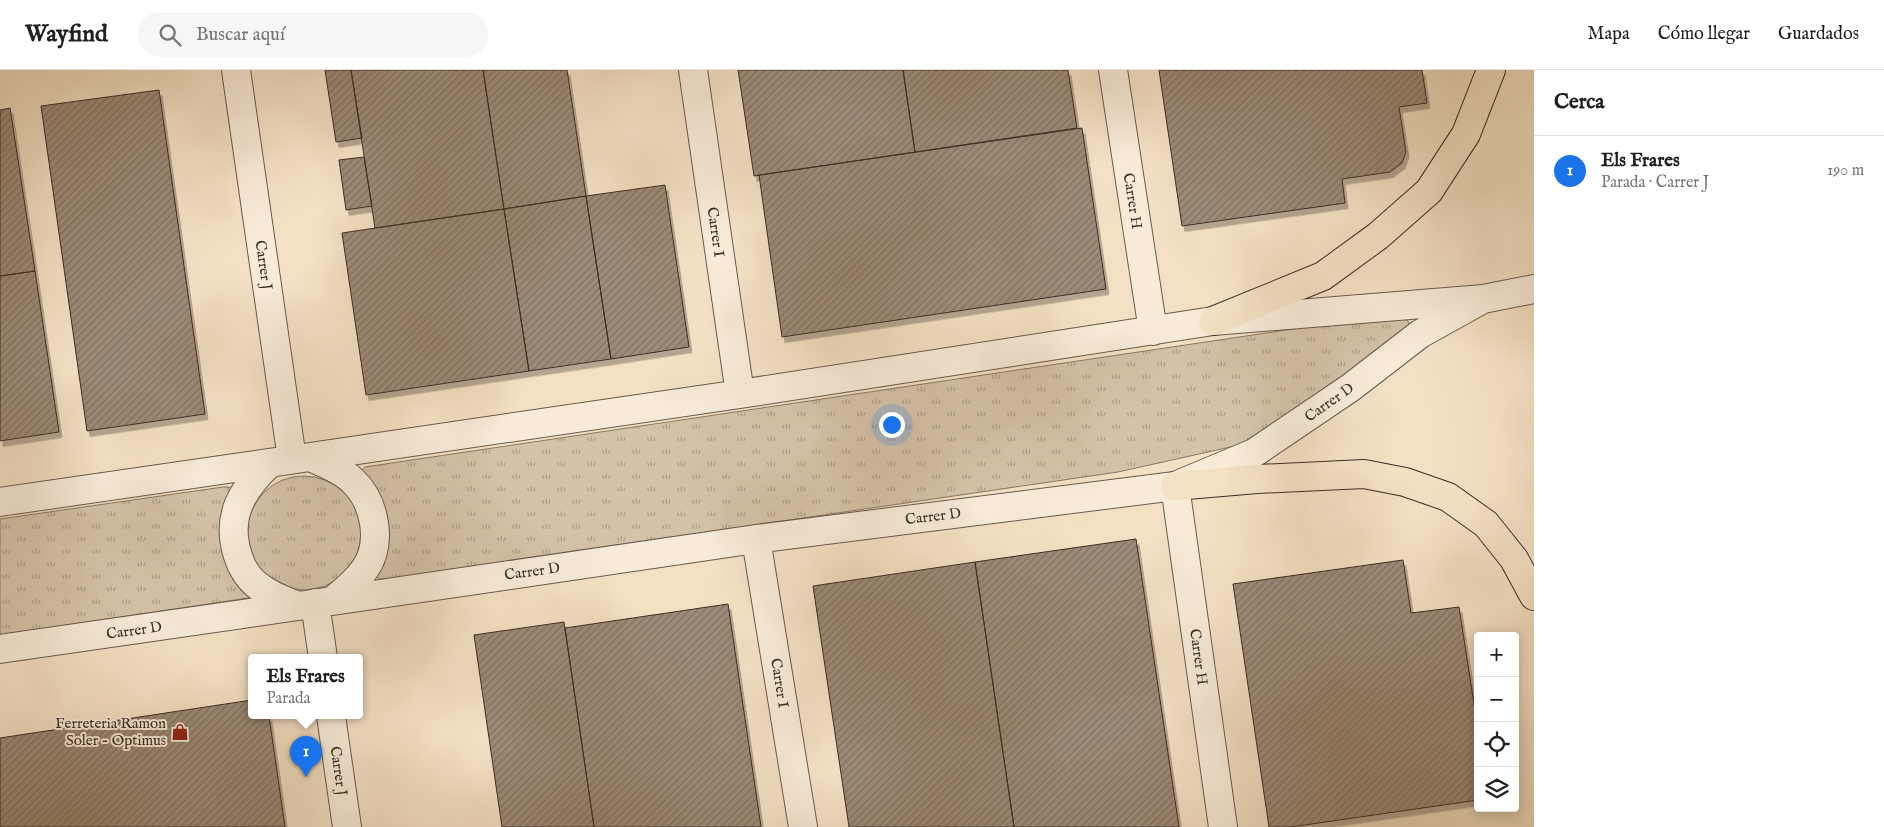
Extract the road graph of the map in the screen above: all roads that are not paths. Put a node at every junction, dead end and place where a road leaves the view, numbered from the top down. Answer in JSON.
{"nodes":[{"id":1,"x":236,"y":70,"type":"edge"},
{"id":2,"x":693,"y":70,"type":"edge"},
{"id":3,"x":1113,"y":70,"type":"edge"},
{"id":4,"x":1491,"y":70,"type":"edge"},
{"id":5,"x":1529,"y":290,"type":"edge"},
{"id":6,"x":1483,"y":299,"type":"junction"},
{"id":7,"x":1213,"y":321,"type":"junction"},
{"id":8,"x":1153,"y":331,"type":"junction"},
{"id":9,"x":740,"y":394,"type":"junction"},
{"id":10,"x":290,"y":460,"type":"junction"},
{"id":11,"x":1175,"y":486,"type":"junction"},
{"id":12,"x":0,"y":502,"type":"edge"},
{"id":13,"x":756,"y":539,"type":"junction"},
{"id":14,"x":1534,"y":596,"type":"edge"},
{"id":15,"x":315,"y":603,"type":"junction"},
{"id":16,"x":0,"y":649,"type":"edge"},
{"id":17,"x":322,"y":654,"type":"edge"},
{"id":18,"x":331,"y":719,"type":"edge"},
{"id":19,"x":347,"y":827,"type":"edge"},
{"id":20,"x":803,"y":827,"type":"edge"},
{"id":21,"x":1223,"y":827,"type":"edge"}],
"edges":[{"from":1,"to":10,"type":"street","name":"Carrer J"},
{"from":2,"to":9,"type":"street","name":"Carrer I"},
{"from":3,"to":8,"type":"street","name":"Carrer H"},
{"from":4,"to":7,"type":"highway"},
{"from":5,"to":6,"type":"street","name":"Carrer D"},
{"from":6,"to":7,"type":"street","name":"Carrer D"},
{"from":6,"to":11,"type":"street","name":"Carrer D"},
{"from":7,"to":8,"type":"street","name":"Carrer D"},
{"from":8,"to":9,"type":"street","name":"Carrer D"},
{"from":9,"to":10,"type":"street","name":"Carrer D"},
{"from":10,"to":12,"type":"street","name":"Carrer D"},
{"from":10,"to":15,"type":"street"},
{"from":10,"to":15,"type":"street"},
{"from":11,"to":13,"type":"street","name":"Carrer D"},
{"from":11,"to":14,"type":"highway"},
{"from":11,"to":21,"type":"street","name":"Carrer H"},
{"from":13,"to":15,"type":"street","name":"Carrer D"},
{"from":13,"to":20,"type":"street","name":"Carrer I"},
{"from":15,"to":16,"type":"street","name":"Carrer D"},
{"from":15,"to":17,"type":"street"},
{"from":18,"to":19,"type":"street","name":"Carrer J"}]}
